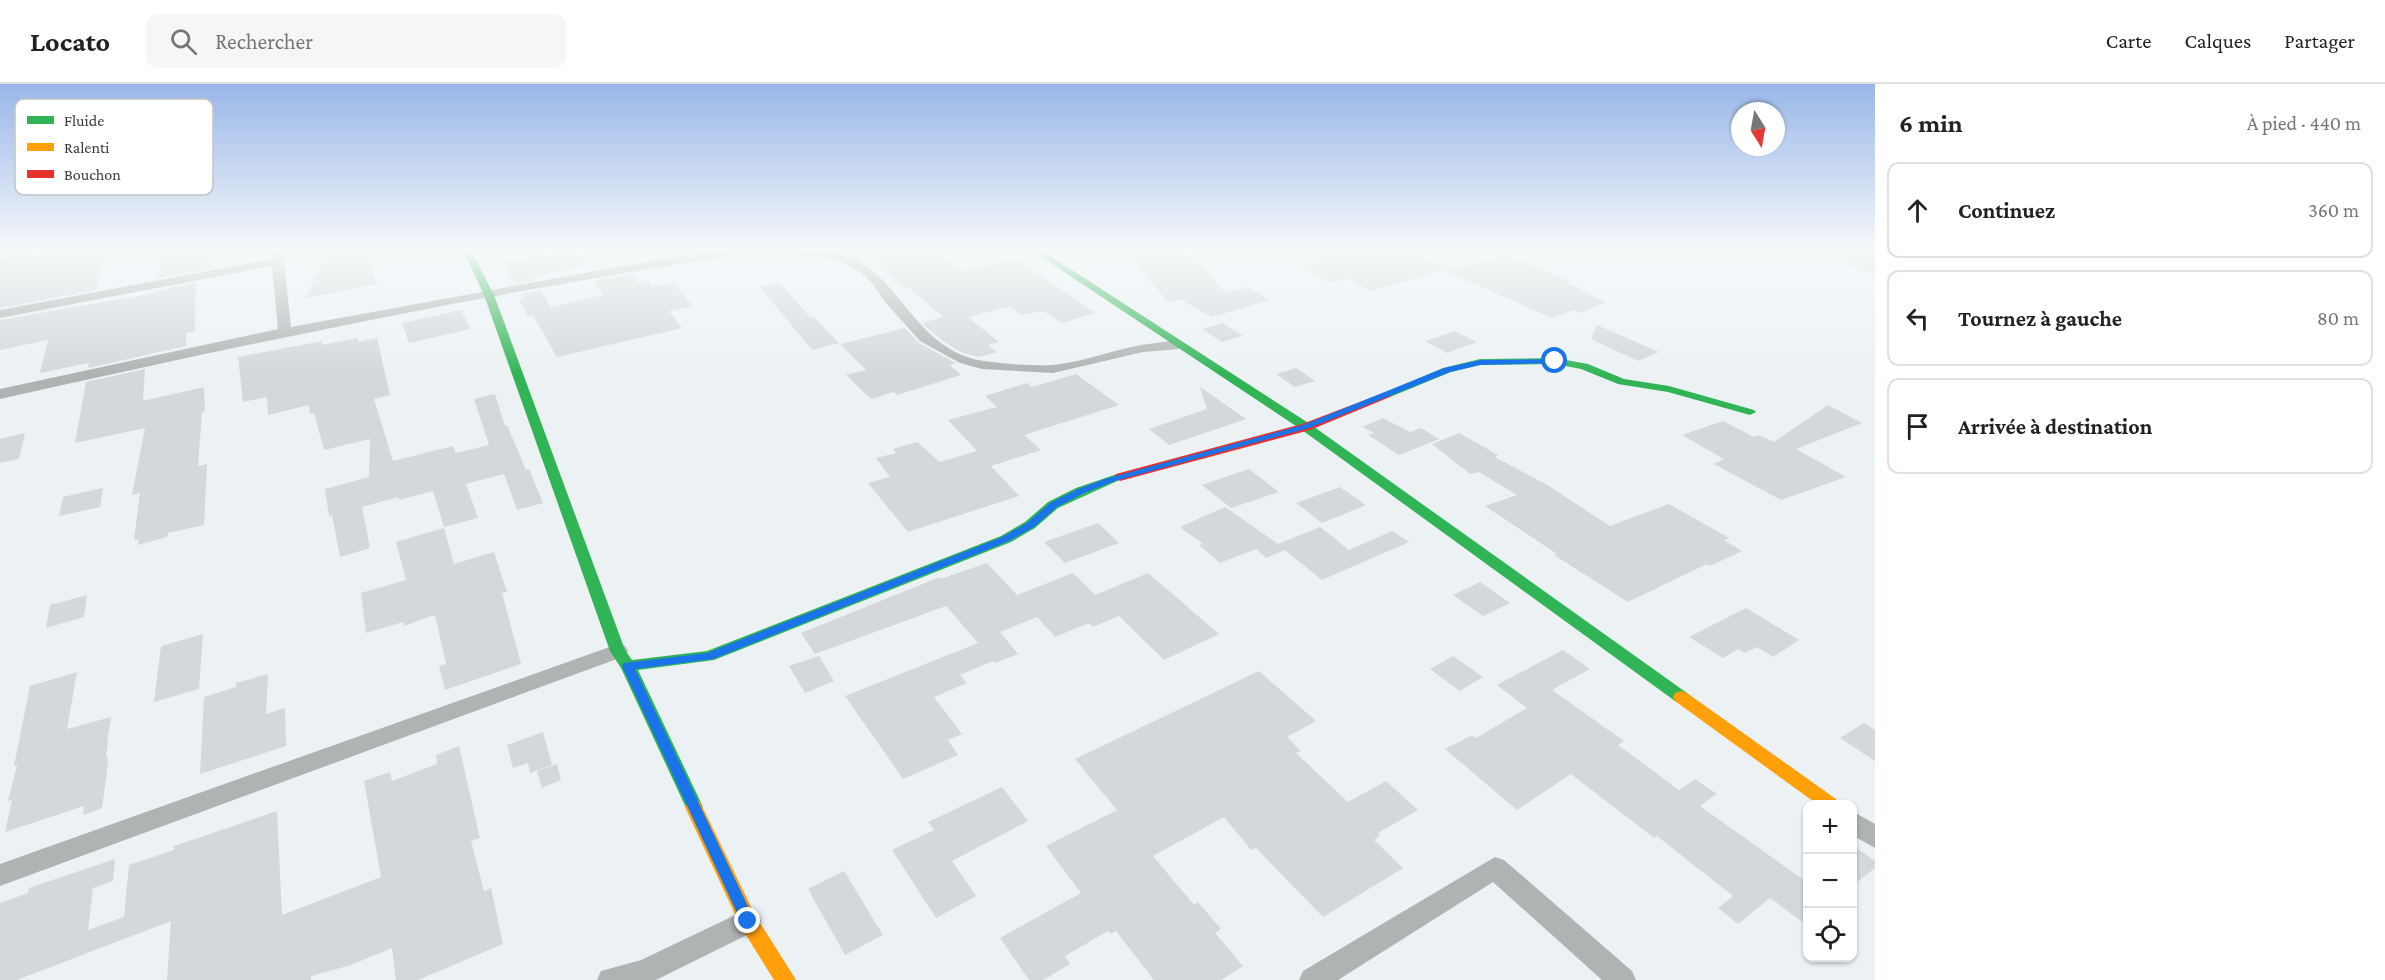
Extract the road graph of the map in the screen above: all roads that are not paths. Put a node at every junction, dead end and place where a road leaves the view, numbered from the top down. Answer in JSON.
{"nodes":[{"id":1,"x":105,"y":292,"type":"edge"},
{"id":2,"x":281,"y":292,"type":"edge"},
{"id":3,"x":487,"y":292,"type":"edge"},
{"id":4,"x":506,"y":292,"type":"edge"},
{"id":5,"x":885,"y":292,"type":"edge"},
{"id":6,"x":1098,"y":292,"type":"edge"},
{"id":7,"x":489,"y":295,"type":"junction"},
{"id":8,"x":0,"y":314,"type":"edge"},
{"id":9,"x":285,"y":332,"type":"junction"},
{"id":10,"x":1179,"y":345,"type":"junction"},
{"id":11,"x":0,"y":394,"type":"edge"},
{"id":12,"x":1750,"y":412,"type":"dead end"},
{"id":13,"x":1306,"y":427,"type":"junction"},
{"id":14,"x":623,"y":659,"type":"junction"},
{"id":15,"x":1824,"y":800,"type":"edge"},
{"id":16,"x":1857,"y":824,"type":"edge"},
{"id":17,"x":1875,"y":837,"type":"edge"},
{"id":18,"x":0,"y":875,"type":"edge"},
{"id":19,"x":748,"y":921,"type":"junction"},
{"id":20,"x":611,"y":980,"type":"edge"},
{"id":21,"x":786,"y":980,"type":"edge"},
{"id":22,"x":1313,"y":980,"type":"edge"},
{"id":23,"x":1622,"y":980,"type":"edge"}],
"edges":[{"from":1,"to":8,"type":"street"},
{"from":2,"to":9,"type":"street"},
{"from":3,"to":7,"type":"street"},
{"from":4,"to":7,"type":"street"},
{"from":5,"to":10,"type":"street"},
{"from":6,"to":10,"type":"street"},
{"from":7,"to":9,"type":"street"},
{"from":7,"to":14,"type":"street"},
{"from":9,"to":11,"type":"street"},
{"from":10,"to":13,"type":"street"},
{"from":12,"to":13,"type":"street"},
{"from":13,"to":14,"type":"street"},
{"from":13,"to":15,"type":"street"},
{"from":14,"to":18,"type":"street"},
{"from":14,"to":19,"type":"street"},
{"from":16,"to":17,"type":"street"},
{"from":19,"to":20,"type":"street"},
{"from":19,"to":21,"type":"street"},
{"from":22,"to":23,"type":"street"}]}
